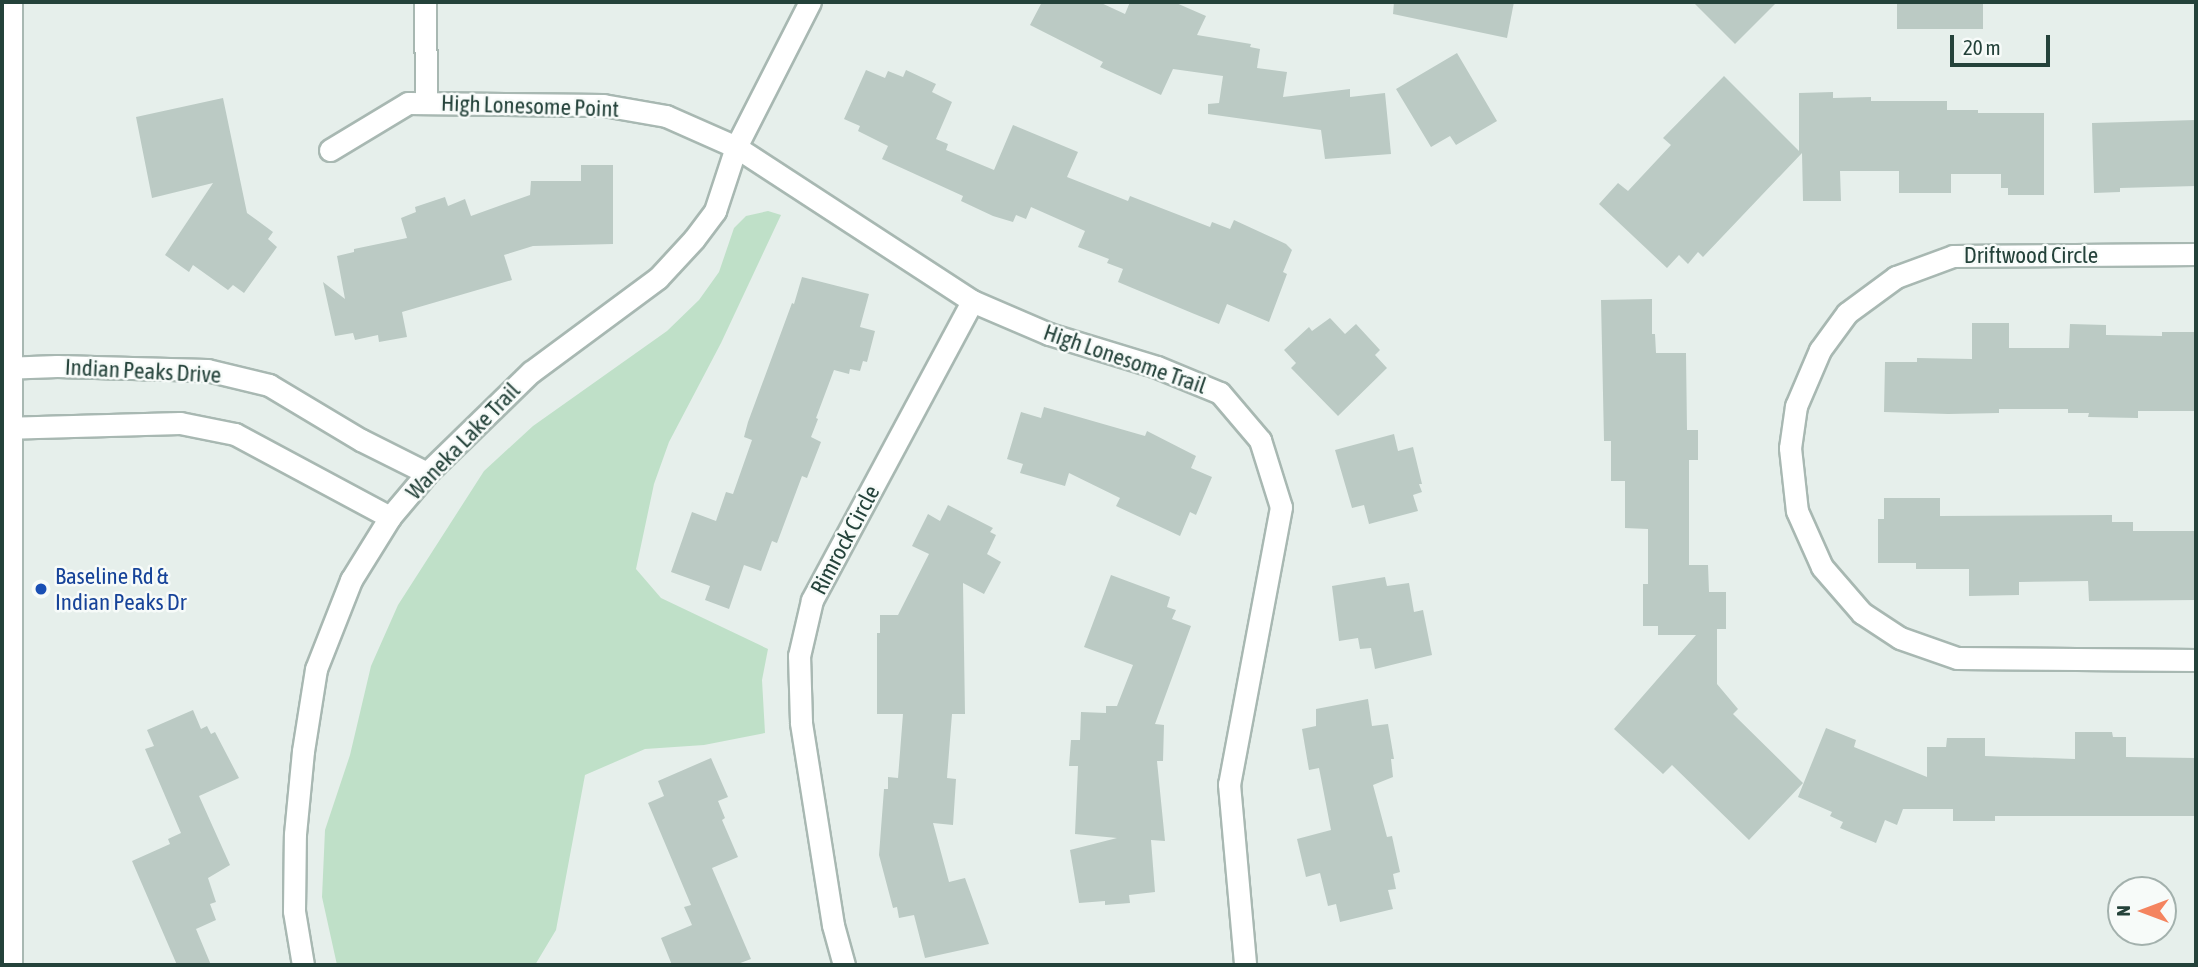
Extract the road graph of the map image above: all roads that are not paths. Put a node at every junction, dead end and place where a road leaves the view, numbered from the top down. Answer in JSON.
{"nodes":[{"id":1,"x":12,"y":2,"type":"edge"},
{"id":2,"x":425,"y":2,"type":"edge"},
{"id":3,"x":810,"y":2,"type":"edge"},
{"id":4,"x":426,"y":103,"type":"junction"},
{"id":5,"x":736,"y":147,"type":"junction"},
{"id":6,"x":330,"y":150,"type":"dead end"},
{"id":7,"x":2196,"y":254,"type":"edge"},
{"id":8,"x":972,"y":301,"type":"junction"},
{"id":9,"x":6,"y":368,"type":"edge"},
{"id":10,"x":7,"y":428,"type":"edge"},
{"id":11,"x":427,"y":473,"type":"junction"},
{"id":12,"x":390,"y":517,"type":"junction"},
{"id":13,"x":2196,"y":660,"type":"edge"},
{"id":14,"x":11,"y":965,"type":"edge"},
{"id":15,"x":303,"y":965,"type":"edge"},
{"id":16,"x":844,"y":965,"type":"edge"},
{"id":17,"x":1245,"y":965,"type":"edge"}],
"edges":[{"from":1,"to":9,"type":"street"},
{"from":2,"to":4,"type":"street"},
{"from":3,"to":5,"type":"street","name":"Waneka Lake Trail"},
{"from":4,"to":5,"type":"street","name":"High Lonesome Point"},
{"from":4,"to":6,"type":"street","name":"High Lonesome Point"},
{"from":5,"to":8,"type":"street","name":"High Lonesome Trail"},
{"from":5,"to":11,"type":"street","name":"Waneka Lake Trail"},
{"from":7,"to":13,"type":"street","name":"Driftwood Circle"},
{"from":8,"to":16,"type":"street","name":"Rimrock Circle"},
{"from":8,"to":17,"type":"street","name":"High Lonesome Trail"},
{"from":9,"to":10,"type":"street"},
{"from":9,"to":11,"type":"street","name":"Indian Peaks Drive"},
{"from":10,"to":12,"type":"street"},
{"from":10,"to":14,"type":"street"},
{"from":11,"to":12,"type":"street","name":"Waneka Lake Trail"},
{"from":12,"to":15,"type":"street","name":"Waneka Lake Trail"}]}
